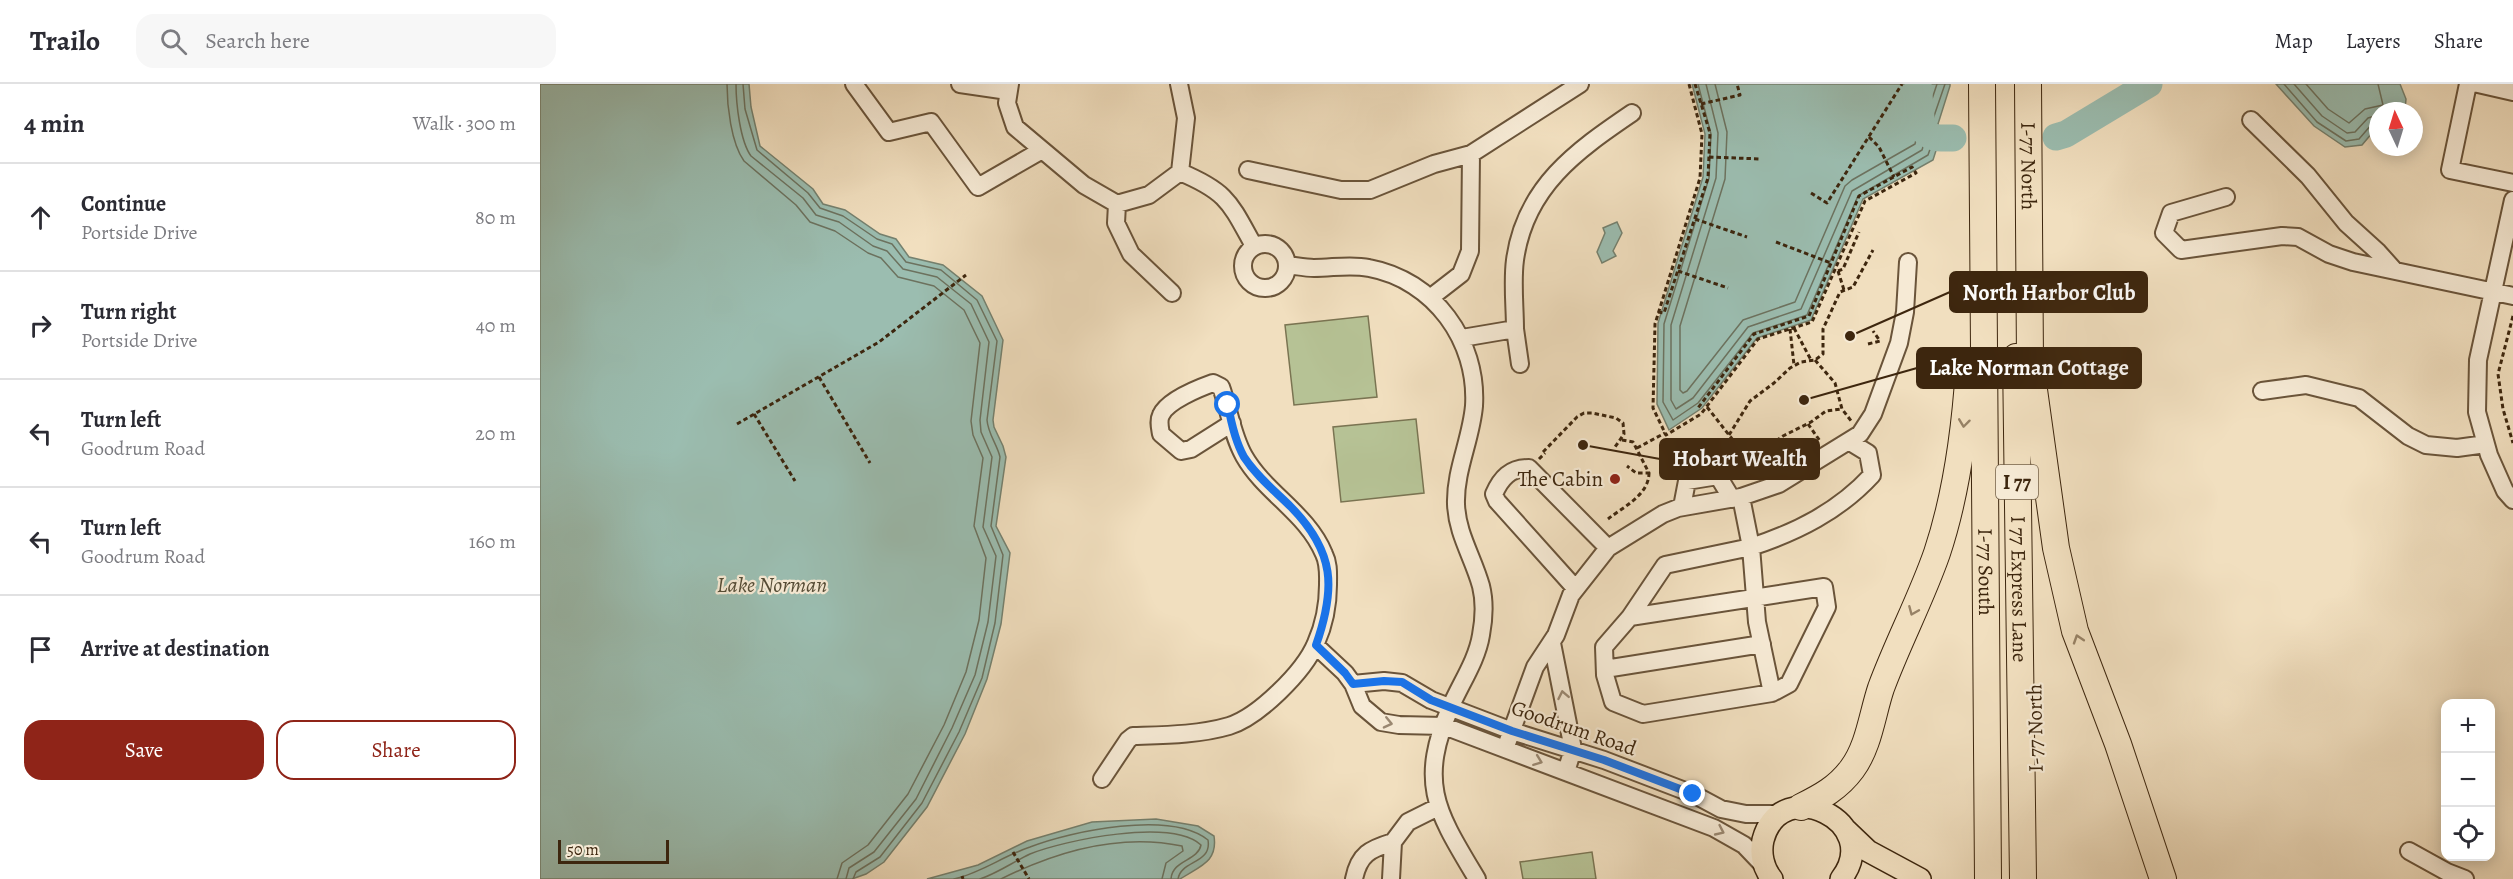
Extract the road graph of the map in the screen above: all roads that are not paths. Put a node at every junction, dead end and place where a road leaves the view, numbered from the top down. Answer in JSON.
{"nodes":[{"id":1,"x":854,"y":84,"type":"edge"},
{"id":2,"x":960,"y":84,"type":"edge"},
{"id":3,"x":1179,"y":84,"type":"edge"},
{"id":4,"x":1580,"y":84,"type":"edge"},
{"id":5,"x":1982,"y":84,"type":"edge"},
{"id":6,"x":1996,"y":84,"type":"edge"},
{"id":7,"x":2014,"y":84,"type":"edge"},
{"id":8,"x":2028,"y":84,"type":"edge"},
{"id":9,"x":2468,"y":84,"type":"edge"},
{"id":10,"x":2478,"y":84,"type":"edge"},
{"id":11,"x":1009,"y":88,"type":"edge"},
{"id":12,"x":2513,"y":92,"type":"edge"},
{"id":13,"x":1632,"y":112,"type":"dead end"},
{"id":14,"x":2252,"y":120,"type":"dead end"},
{"id":15,"x":1042,"y":150,"type":"junction"},
{"id":16,"x":1471,"y":154,"type":"junction"},
{"id":17,"x":1248,"y":170,"type":"dead end"},
{"id":18,"x":1180,"y":172,"type":"junction"},
{"id":19,"x":2513,"y":183,"type":"edge"},
{"id":20,"x":1983,"y":198,"type":"junction"},
{"id":21,"x":2226,"y":198,"type":"dead end"},
{"id":22,"x":2513,"y":200,"type":"edge"},
{"id":23,"x":1117,"y":204,"type":"junction"},
{"id":24,"x":1254,"y":246,"type":"junction"},
{"id":25,"x":1908,"y":262,"type":"dead end"},
{"id":26,"x":1287,"y":265,"type":"junction"},
{"id":27,"x":2395,"y":271,"type":"junction"},
{"id":28,"x":2494,"y":292,"type":"junction"},
{"id":29,"x":1172,"y":293,"type":"dead end"},
{"id":30,"x":2513,"y":296,"type":"edge"},
{"id":31,"x":1430,"y":297,"type":"junction"},
{"id":32,"x":1515,"y":329,"type":"junction"},
{"id":33,"x":1462,"y":338,"type":"junction"},
{"id":34,"x":2030,"y":361,"type":"junction"},
{"id":35,"x":1520,"y":364,"type":"dead end"},
{"id":36,"x":2262,"y":391,"type":"dead end"},
{"id":37,"x":1232,"y":423,"type":"junction"},
{"id":38,"x":1854,"y":435,"type":"junction"},
{"id":39,"x":2486,"y":444,"type":"junction"},
{"id":40,"x":1737,"y":498,"type":"junction"},
{"id":41,"x":2513,"y":500,"type":"edge"},
{"id":42,"x":1680,"y":508,"type":"junction"},
{"id":43,"x":1751,"y":547,"type":"junction"},
{"id":44,"x":1608,"y":548,"type":"junction"},
{"id":45,"x":1575,"y":588,"type":"junction"},
{"id":46,"x":1754,"y":597,"type":"junction"},
{"id":47,"x":1629,"y":617,"type":"junction"},
{"id":48,"x":1552,"y":643,"type":"junction"},
{"id":49,"x":1762,"y":644,"type":"junction"},
{"id":50,"x":1316,"y":645,"type":"junction"},
{"id":51,"x":1605,"y":669,"type":"junction"},
{"id":52,"x":1353,"y":684,"type":"junction"},
{"id":53,"x":1772,"y":693,"type":"junction"},
{"id":54,"x":1450,"y":707,"type":"junction"},
{"id":55,"x":1443,"y":726,"type":"junction"},
{"id":56,"x":1512,"y":731,"type":"junction"},
{"id":57,"x":2118,"y":744,"type":"junction"},
{"id":58,"x":1505,"y":749,"type":"junction"},
{"id":59,"x":1574,"y":749,"type":"junction"},
{"id":60,"x":1566,"y":772,"type":"junction"},
{"id":61,"x":1102,"y":779,"type":"dead end"},
{"id":62,"x":1438,"y":807,"type":"junction"},
{"id":63,"x":1792,"y":810,"type":"junction"},
{"id":64,"x":1844,"y":827,"type":"junction"},
{"id":65,"x":1393,"y":842,"type":"junction"},
{"id":66,"x":2409,"y":851,"type":"dead end"},
{"id":67,"x":1768,"y":872,"type":"edge"},
{"id":68,"x":1354,"y":879,"type":"edge"},
{"id":69,"x":1391,"y":879,"type":"edge"},
{"id":70,"x":1477,"y":879,"type":"edge"},
{"id":71,"x":1840,"y":879,"type":"edge"},
{"id":72,"x":1920,"y":879,"type":"edge"},
{"id":73,"x":1988,"y":879,"type":"edge"},
{"id":74,"x":2002,"y":879,"type":"edge"},
{"id":75,"x":2023,"y":879,"type":"edge"},
{"id":76,"x":2037,"y":879,"type":"edge"},
{"id":77,"x":2163,"y":879,"type":"edge"},
{"id":78,"x":2180,"y":879,"type":"edge"},
{"id":79,"x":2465,"y":879,"type":"edge"}],
"edges":[{"from":1,"to":15,"type":"street"},
{"from":2,"to":11,"type":"street"},
{"from":3,"to":18,"type":"street"},
{"from":4,"to":16,"type":"street"},
{"from":5,"to":20,"type":"highway","name":"I-77 South","number":"I 77"},
{"from":6,"to":74,"type":"highway","name":"I 77 Express Lane","number":"I 77"},
{"from":7,"to":75,"type":"highway","name":"I 77 Express Lane","number":"I 77"},
{"from":8,"to":34,"type":"highway","name":"I-77 North","number":"I 77"},
{"from":9,"to":19,"type":"street"},
{"from":10,"to":12,"type":"street"},
{"from":11,"to":15,"type":"street"},
{"from":13,"to":32,"type":"street"},
{"from":14,"to":27,"type":"street"},
{"from":15,"to":23,"type":"street"},
{"from":16,"to":17,"type":"street"},
{"from":16,"to":31,"type":"street"},
{"from":18,"to":23,"type":"street"},
{"from":18,"to":24,"type":"street"},
{"from":20,"to":63,"type":"highway","one_way":true},
{"from":20,"to":73,"type":"highway","name":"I-77 South","number":"I 77"},
{"from":21,"to":27,"type":"street"},
{"from":22,"to":28,"type":"street"},
{"from":23,"to":29,"type":"street"},
{"from":24,"to":26,"type":"street"},
{"from":24,"to":26,"type":"street"},
{"from":25,"to":38,"type":"street"},
{"from":26,"to":31,"type":"street"},
{"from":27,"to":28,"type":"street"},
{"from":28,"to":30,"type":"street"},
{"from":28,"to":39,"type":"street"},
{"from":31,"to":33,"type":"street"},
{"from":32,"to":33,"type":"street"},
{"from":32,"to":35,"type":"street"},
{"from":33,"to":54,"type":"street"},
{"from":57,"to":34,"type":"highway","one_way":true},
{"from":34,"to":76,"type":"highway","name":"I-77 North","number":"I 77"},
{"from":36,"to":39,"type":"street"},
{"from":37,"to":37,"type":"street"},
{"from":37,"to":50,"type":"street"},
{"from":38,"to":40,"type":"street"},
{"from":38,"to":43,"type":"street"},
{"from":39,"to":41,"type":"street"},
{"from":40,"to":42,"type":"street"},
{"from":40,"to":42,"type":"street"},
{"from":40,"to":43,"type":"street"},
{"from":42,"to":44,"type":"street"},
{"from":43,"to":46,"type":"street"},
{"from":43,"to":47,"type":"street"},
{"from":44,"to":45,"type":"street"},
{"from":44,"to":45,"type":"street"},
{"from":45,"to":48,"type":"street"},
{"from":46,"to":47,"type":"street"},
{"from":46,"to":49,"type":"street"},
{"from":46,"to":53,"type":"street"},
{"from":47,"to":51,"type":"street"},
{"from":48,"to":56,"type":"street"},
{"from":59,"to":48,"type":"street","one_way":true},
{"from":49,"to":51,"type":"street"},
{"from":49,"to":53,"type":"street"},
{"from":50,"to":52,"type":"street","name":"Goodrum Road"},
{"from":50,"to":61,"type":"street"},
{"from":51,"to":53,"type":"street"},
{"from":52,"to":54,"type":"street","name":"Goodrum Road"},
{"from":52,"to":55,"type":"street","name":"Goodrum Road","one_way":true},
{"from":54,"to":55,"type":"street"},
{"from":54,"to":56,"type":"street","name":"Goodrum Road"},
{"from":55,"to":58,"type":"street","name":"Goodrum Road"},
{"from":55,"to":62,"type":"street"},
{"from":56,"to":58,"type":"street"},
{"from":56,"to":59,"type":"street","name":"Goodrum Road"},
{"from":57,"to":77,"type":"highway"},
{"from":57,"to":78,"type":"highway"},
{"from":58,"to":60,"type":"street","name":"Goodrum Road","one_way":true},
{"from":59,"to":60,"type":"street"},
{"from":59,"to":63,"type":"street","name":"Goodrum Road"},
{"from":60,"to":67,"type":"street","name":"Goodrum Road","one_way":true},
{"from":62,"to":65,"type":"street"},
{"from":62,"to":70,"type":"street"},
{"from":63,"to":64,"type":"main road"},
{"from":63,"to":67,"type":"main road"},
{"from":64,"to":71,"type":"main road"},
{"from":64,"to":72,"type":"main road"},
{"from":65,"to":68,"type":"street"},
{"from":65,"to":69,"type":"street"},
{"from":66,"to":79,"type":"street"}]}
